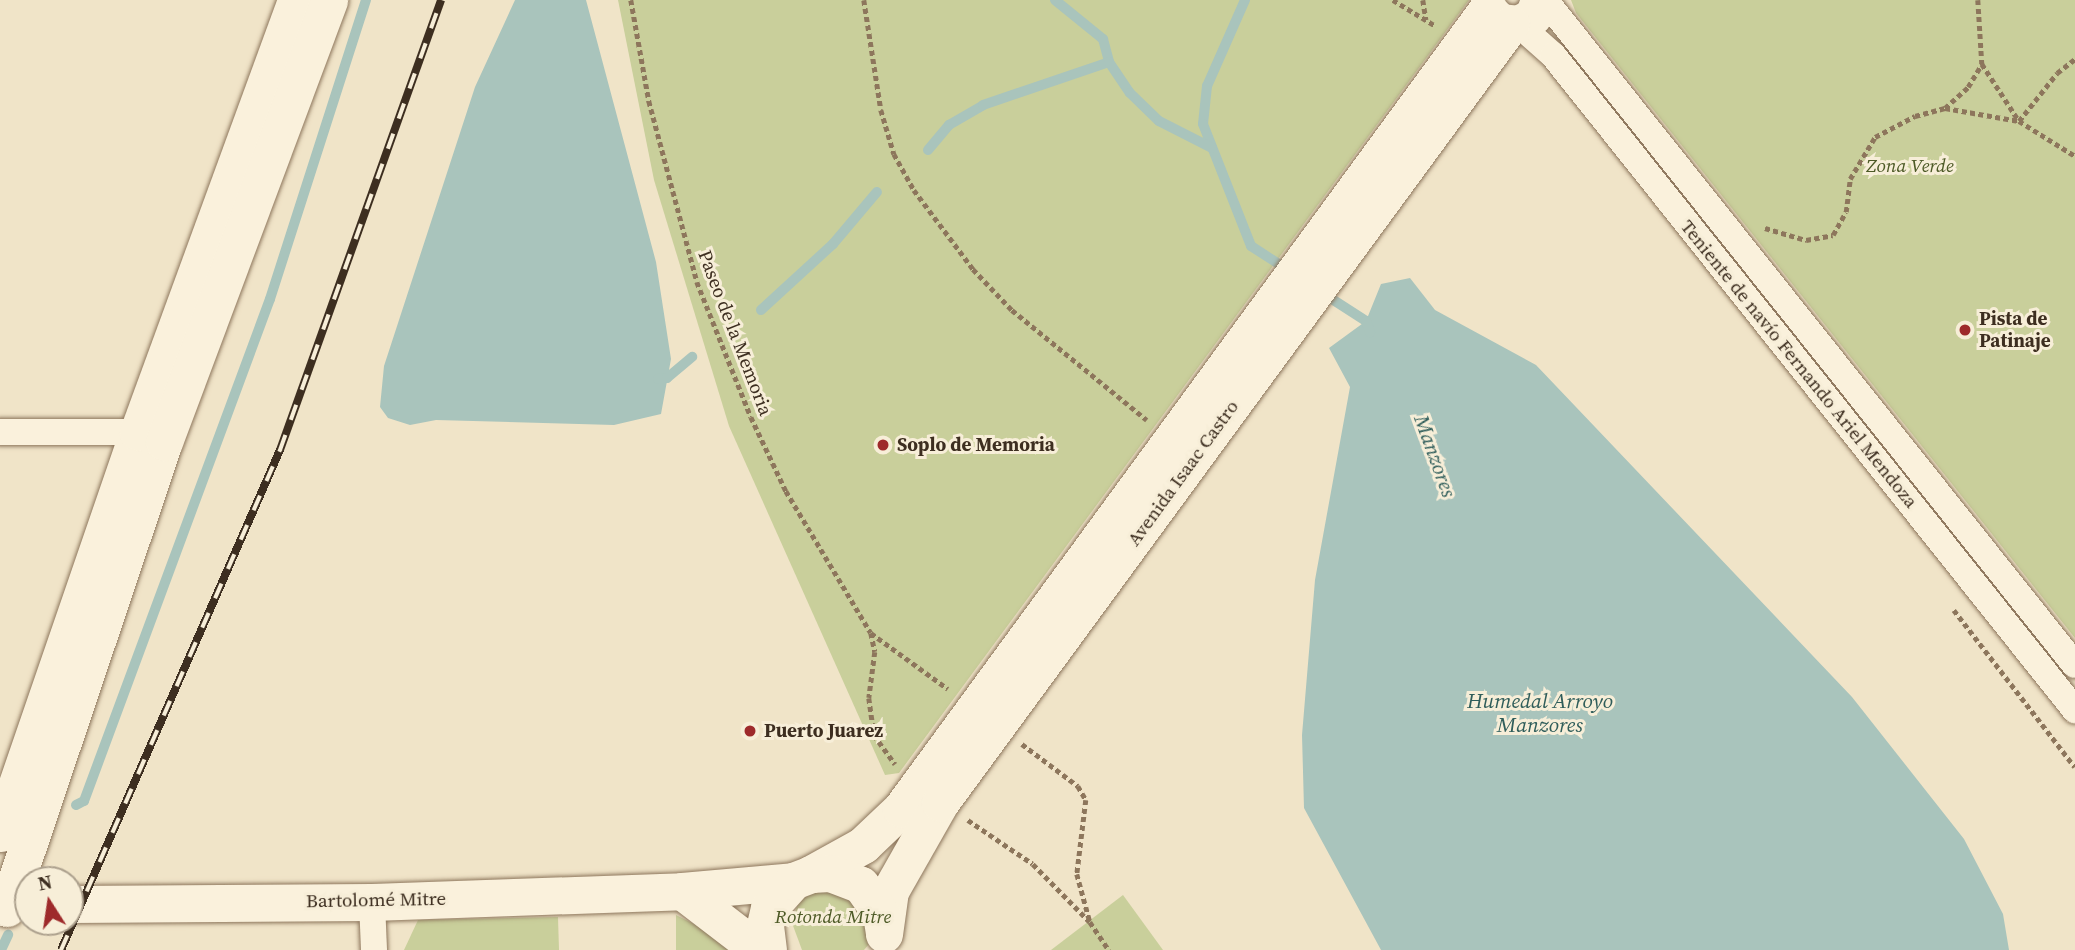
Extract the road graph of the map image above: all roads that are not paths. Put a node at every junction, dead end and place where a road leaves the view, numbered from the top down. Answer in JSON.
{"nodes":[{"id":1,"x":296,"y":0,"type":"edge"},
{"id":2,"x":329,"y":0,"type":"edge"},
{"id":3,"x":1545,"y":0,"type":"edge"},
{"id":4,"x":1508,"y":11,"type":"edge"},
{"id":5,"x":1208,"y":415,"type":"junction"},
{"id":6,"x":0,"y":432,"type":"edge"},
{"id":7,"x":151,"y":437,"type":"junction"},
{"id":8,"x":2075,"y":665,"type":"edge"},
{"id":9,"x":2075,"y":710,"type":"edge"},
{"id":10,"x":930,"y":794,"type":"junction"},
{"id":11,"x":0,"y":833,"type":"edge"},
{"id":12,"x":802,"y":878,"type":"junction"},
{"id":13,"x":682,"y":891,"type":"junction"},
{"id":14,"x":372,"y":902,"type":"junction"},
{"id":15,"x":84,"y":904,"type":"edge"},
{"id":16,"x":12,"y":908,"type":"edge"},
{"id":17,"x":883,"y":942,"type":"edge"},
{"id":18,"x":374,"y":950,"type":"edge"},
{"id":19,"x":759,"y":950,"type":"edge"},
{"id":20,"x":768,"y":950,"type":"edge"}],
"edges":[{"from":1,"to":7,"type":"main road"},
{"from":2,"to":7,"type":"main road"},
{"from":3,"to":8,"type":"street","name":"Teniente de navío Fernando Ariel Mendoza"},
{"from":4,"to":5,"type":"main road","name":"Avenida Isaac Castro"},
{"from":4,"to":9,"type":"street","name":"Teniente de navío Fernando Ariel Mendoza"},
{"from":5,"to":10,"type":"main road","name":"Avenida Isaac Castro"},
{"from":5,"to":10,"type":"main road","name":"Avenida Isaac Castro"},
{"from":6,"to":7,"type":"street"},
{"from":7,"to":11,"type":"main road"},
{"from":7,"to":16,"type":"main road"},
{"from":10,"to":12,"type":"main road","name":"Avenida Isaac Castro"},
{"from":10,"to":17,"type":"main road","name":"Avenida Isaac Castro"},
{"from":12,"to":13,"type":"main road","name":"Bartolomé Mitre"},
{"from":12,"to":17,"type":"main road"},
{"from":12,"to":20,"type":"main road"},
{"from":13,"to":14,"type":"main road","name":"Bartolomé Mitre"},
{"from":13,"to":19,"type":"main road"},
{"from":14,"to":15,"type":"main road","name":"Bartolomé Mitre"},
{"from":14,"to":18,"type":"street"}]}
